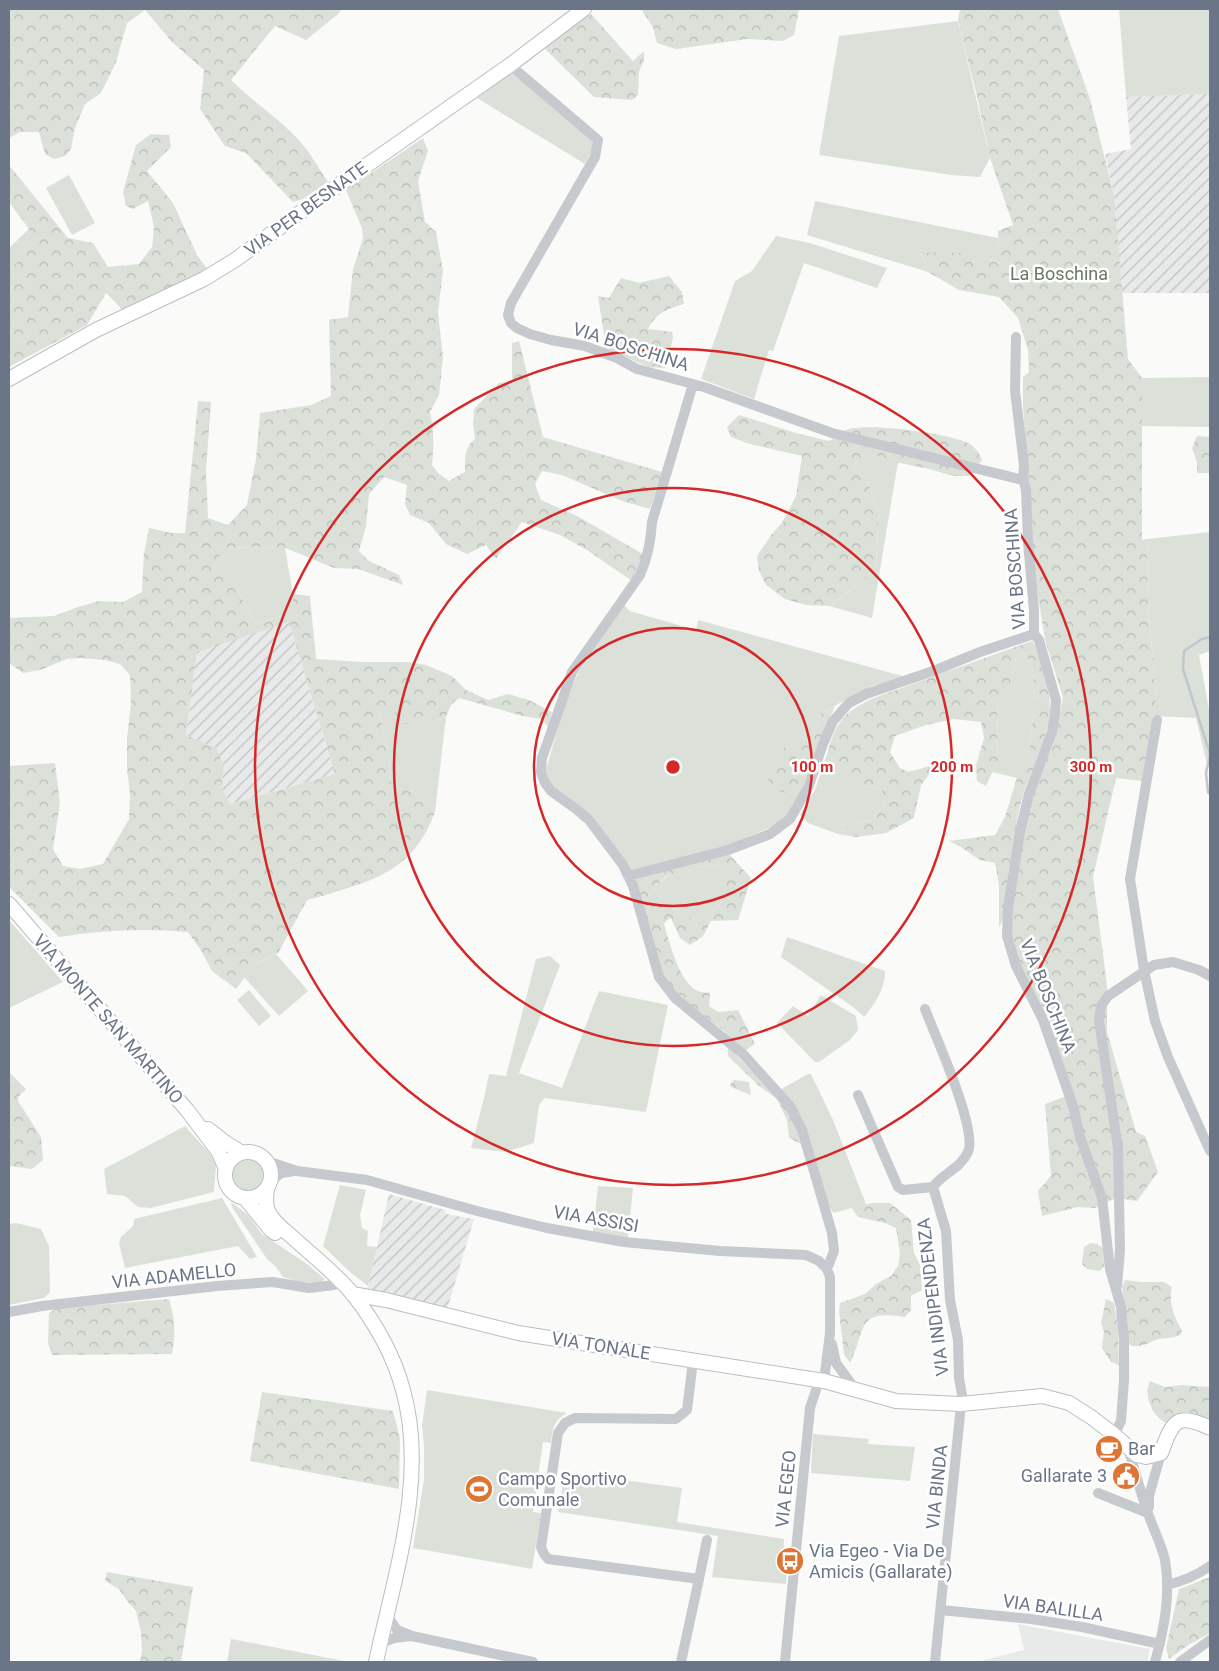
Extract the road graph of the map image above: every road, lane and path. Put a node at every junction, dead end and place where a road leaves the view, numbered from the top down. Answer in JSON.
{"nodes":[{"id":1,"x":584,"y":9,"type":"edge"},
{"id":2,"x":510,"y":64,"type":"junction"},
{"id":3,"x":1016,"y":337,"type":"dead end"},
{"id":4,"x":9,"y":379,"type":"edge"},
{"id":5,"x":693,"y":384,"type":"junction"},
{"id":6,"x":1023,"y":480,"type":"junction"},
{"id":7,"x":1034,"y":634,"type":"junction"},
{"id":8,"x":1157,"y":720,"type":"dead end"},
{"id":9,"x":628,"y":876,"type":"junction"},
{"id":10,"x":9,"y":904,"type":"edge"},
{"id":11,"x":1144,"y":970,"type":"junction"},
{"id":12,"x":1210,"y":976,"type":"edge"},
{"id":13,"x":925,"y":1009,"type":"dead end"},
{"id":14,"x":858,"y":1095,"type":"dead end"},
{"id":15,"x":187,"y":1110,"type":"junction"},
{"id":16,"x":1210,"y":1151,"type":"edge"},
{"id":17,"x":242,"y":1153,"type":"junction"},
{"id":18,"x":267,"y":1161,"type":"junction"},
{"id":19,"x":226,"y":1169,"type":"junction"},
{"id":20,"x":297,"y":1171,"type":"junction"},
{"id":21,"x":269,"y":1185,"type":"junction"},
{"id":22,"x":933,"y":1187,"type":"junction"},
{"id":23,"x":245,"y":1198,"type":"junction"},
{"id":24,"x":312,"y":1255,"type":"junction"},
{"id":25,"x":827,"y":1269,"type":"junction"},
{"id":26,"x":341,"y":1282,"type":"junction"},
{"id":27,"x":1116,"y":1292,"type":"junction"},
{"id":28,"x":352,"y":1294,"type":"junction"},
{"id":29,"x":386,"y":1300,"type":"junction"},
{"id":30,"x":9,"y":1312,"type":"edge"},
{"id":31,"x":367,"y":1314,"type":"junction"},
{"id":32,"x":830,"y":1333,"type":"junction"},
{"id":33,"x":693,"y":1360,"type":"junction"},
{"id":34,"x":821,"y":1381,"type":"junction"},
{"id":35,"x":855,"y":1389,"type":"junction"},
{"id":36,"x":961,"y":1404,"type":"junction"},
{"id":37,"x":1210,"y":1428,"type":"edge"},
{"id":38,"x":1112,"y":1433,"type":"junction"},
{"id":39,"x":1128,"y":1448,"type":"junction"},
{"id":40,"x":1161,"y":1453,"type":"junction"},
{"id":41,"x":1098,"y":1493,"type":"dead end"},
{"id":42,"x":1148,"y":1513,"type":"junction"},
{"id":43,"x":707,"y":1540,"type":"dead end"},
{"id":44,"x":1210,"y":1566,"type":"edge"},
{"id":45,"x":700,"y":1579,"type":"junction"},
{"id":46,"x":1167,"y":1585,"type":"junction"},
{"id":47,"x":941,"y":1610,"type":"junction"},
{"id":48,"x":386,"y":1614,"type":"junction"},
{"id":49,"x":412,"y":1636,"type":"junction"},
{"id":50,"x":1210,"y":1640,"type":"edge"},
{"id":51,"x":380,"y":1644,"type":"junction"},
{"id":52,"x":1160,"y":1644,"type":"junction"},
{"id":53,"x":376,"y":1662,"type":"edge"},
{"id":54,"x":533,"y":1662,"type":"edge"},
{"id":55,"x":681,"y":1662,"type":"edge"},
{"id":56,"x":785,"y":1662,"type":"edge"},
{"id":57,"x":935,"y":1662,"type":"edge"},
{"id":58,"x":1155,"y":1662,"type":"edge"},
{"id":59,"x":1180,"y":1662,"type":"edge"}],
"edges":[{"from":1,"to":2,"type":"street","name":"VIA PER BESNATE"},
{"from":2,"to":4,"type":"street","name":"VIA PER BESNATE"},
{"from":2,"to":5,"type":"street","name":"VIA BOSCHINA"},
{"from":3,"to":6,"type":"street","name":"VIA BOSCHINA"},
{"from":5,"to":6,"type":"street","name":"VIA BOSCHINA"},
{"from":5,"to":9,"type":"street"},
{"from":6,"to":7,"type":"street","name":"VIA BOSCHINA"},
{"from":7,"to":9,"type":"street"},
{"from":7,"to":27,"type":"street","name":"VIA BOSCHINA"},
{"from":8,"to":11,"type":"street"},
{"from":9,"to":25,"type":"street"},
{"from":10,"to":15,"type":"street","name":"VIA MONTE SAN MARTINO"},
{"from":11,"to":12,"type":"street"},
{"from":11,"to":16,"type":"street"},
{"from":11,"to":27,"type":"street"},
{"from":13,"to":22,"type":"street"},
{"from":14,"to":22,"type":"street"},
{"from":15,"to":17,"type":"street","name":"VIA MONTE SAN MARTINO"},
{"from":15,"to":19,"type":"street","name":"VIA MONTE SAN MARTINO"},
{"from":17,"to":18,"type":"street","name":"VIA MONTE SAN MARTINO"},
{"from":17,"to":19,"type":"street"},
{"from":18,"to":20,"type":"street","name":"VIA ASSISI"},
{"from":18,"to":21,"type":"street","name":"VIA MONTE SAN MARTINO"},
{"from":19,"to":23,"type":"street","name":"VIA MONTE SAN MARTINO"},
{"from":20,"to":21,"type":"street","name":"VIA ASSISI"},
{"from":20,"to":25,"type":"street","name":"VIA ASSISI"},
{"from":21,"to":23,"type":"street"},
{"from":21,"to":24,"type":"street","name":"VIA MONTE SAN MARTINO"},
{"from":22,"to":36,"type":"street","name":"VIA INDIPENDENZA"},
{"from":23,"to":24,"type":"street","name":"VIA MONTE SAN MARTINO"},
{"from":24,"to":26,"type":"street","name":"VIA MONTE SAN MARTINO"},
{"from":25,"to":32,"type":"street"},
{"from":26,"to":28,"type":"street","name":"VIA MONTE SAN MARTINO"},
{"from":26,"to":30,"type":"street","name":"VIA ADAMELLO"},
{"from":27,"to":38,"type":"street","name":"VIA BOSCHINA"},
{"from":28,"to":29,"type":"street","name":"VIA TONALE"},
{"from":28,"to":31,"type":"street","name":"VIA MONTE SAN MARTINO"},
{"from":29,"to":31,"type":"street"},
{"from":29,"to":33,"type":"street","name":"VIA TONALE"},
{"from":31,"to":48,"type":"street","name":"VIA MONTE SAN MARTINO"},
{"from":32,"to":34,"type":"street"},
{"from":32,"to":35,"type":"street"},
{"from":33,"to":34,"type":"street","name":"VIA TONALE"},
{"from":33,"to":45,"type":"street"},
{"from":34,"to":35,"type":"street","name":"VIA TONALE"},
{"from":34,"to":56,"type":"street","name":"VIA EGEO"},
{"from":35,"to":36,"type":"street","name":"VIA TONALE"},
{"from":36,"to":38,"type":"street","name":"VIA TONALE"},
{"from":36,"to":47,"type":"street","name":"VIA BINDA"},
{"from":37,"to":40,"type":"street"},
{"from":38,"to":39,"type":"street","name":"VIA TONALE"},
{"from":39,"to":40,"type":"street"},
{"from":39,"to":42,"type":"street"},
{"from":40,"to":42,"type":"street"},
{"from":41,"to":42,"type":"street"},
{"from":42,"to":46,"type":"street"},
{"from":43,"to":45,"type":"street"},
{"from":44,"to":46,"type":"street"},
{"from":45,"to":55,"type":"street"},
{"from":46,"to":52,"type":"street"},
{"from":47,"to":52,"type":"street","name":"VIA BALILLA"},
{"from":47,"to":57,"type":"street","name":"VIA BINDA"},
{"from":48,"to":49,"type":"street"},
{"from":48,"to":51,"type":"street","name":"VIA MONTE SAN MARTINO"},
{"from":49,"to":51,"type":"street"},
{"from":49,"to":54,"type":"street"},
{"from":50,"to":59,"type":"street"},
{"from":51,"to":53,"type":"street","name":"VIA MONTE SAN MARTINO"},
{"from":52,"to":58,"type":"street"}]}
